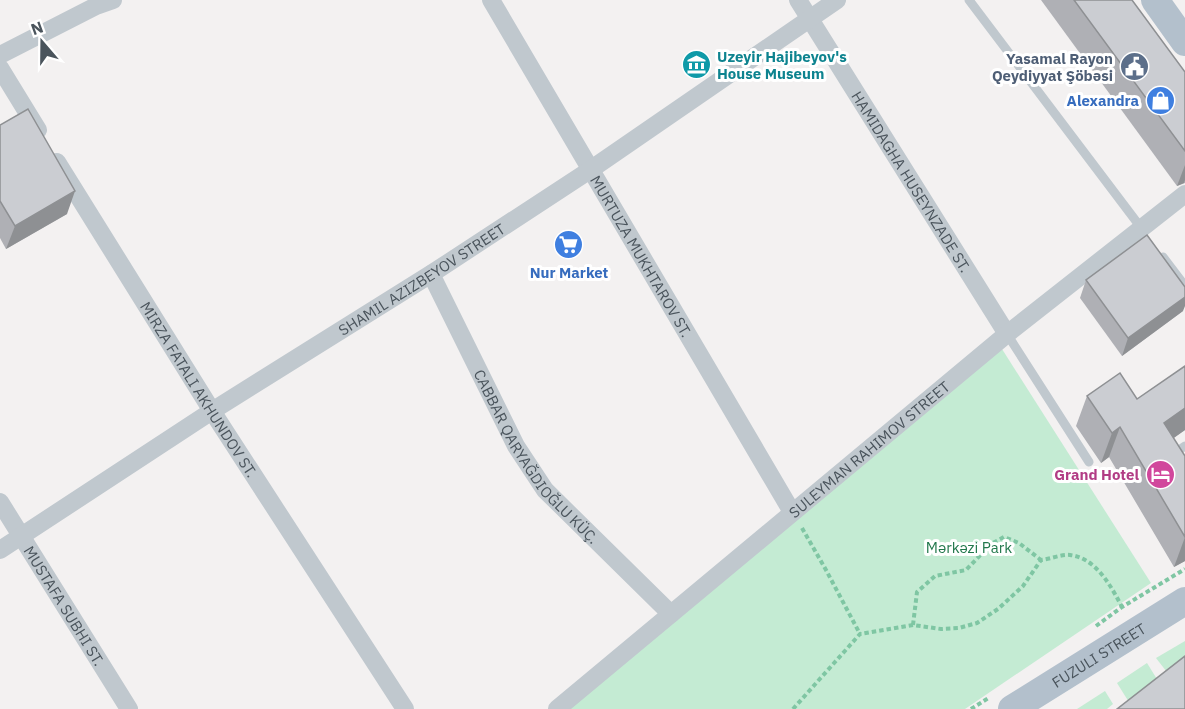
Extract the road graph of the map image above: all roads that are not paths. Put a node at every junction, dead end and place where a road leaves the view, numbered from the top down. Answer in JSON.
{"nodes":[{"id":1,"x":113,"y":0,"type":"edge"},
{"id":2,"x":491,"y":0,"type":"edge"},
{"id":3,"x":798,"y":0,"type":"edge"},
{"id":4,"x":837,"y":0,"type":"edge"},
{"id":5,"x":969,"y":0,"type":"edge"},
{"id":6,"x":1155,"y":0,"type":"edge"},
{"id":7,"x":809,"y":18,"type":"junction"},
{"id":8,"x":1185,"y":42,"type":"edge"},
{"id":9,"x":0,"y":55,"type":"edge"},
{"id":10,"x":0,"y":68,"type":"edge"},
{"id":11,"x":590,"y":170,"type":"junction"},
{"id":12,"x":1185,"y":194,"type":"edge"},
{"id":13,"x":1145,"y":233,"type":"junction"},
{"id":14,"x":1154,"y":245,"type":"edge"},
{"id":15,"x":431,"y":274,"type":"junction"},
{"id":16,"x":1185,"y":286,"type":"edge"},
{"id":17,"x":1007,"y":334,"type":"junction"},
{"id":18,"x":212,"y":411,"type":"junction"},
{"id":19,"x":1089,"y":462,"type":"dead end"},
{"id":20,"x":0,"y":502,"type":"edge"},
{"id":21,"x":792,"y":512,"type":"junction"},
{"id":22,"x":21,"y":537,"type":"junction"},
{"id":23,"x":0,"y":550,"type":"edge"},
{"id":24,"x":1185,"y":602,"type":"edge"},
{"id":25,"x":671,"y":614,"type":"junction"},
{"id":26,"x":129,"y":709,"type":"edge"},
{"id":27,"x":405,"y":709,"type":"edge"},
{"id":28,"x":557,"y":709,"type":"edge"},
{"id":29,"x":1012,"y":709,"type":"edge"}],
"edges":[{"from":1,"to":9,"type":"street"},
{"from":2,"to":11,"type":"street","name":"MURTUZA MUKHTAROV ST."},
{"from":3,"to":7,"type":"street","name":"HAMIDAGHA HUSEYNZADE ST."},
{"from":4,"to":7,"type":"street","name":"SHAMIL AZIZBEYOV STREET"},
{"from":5,"to":13,"type":"lane"},
{"from":6,"to":8,"type":"main road"},
{"from":7,"to":11,"type":"street","name":"SHAMIL AZIZBEYOV STREET"},
{"from":7,"to":17,"type":"street","name":"HAMIDAGHA HUSEYNZADE ST."},
{"from":10,"to":18,"type":"street","name":"MIRZA FATALI AKHUNDOV ST."},
{"from":11,"to":15,"type":"street","name":"SHAMIL AZIZBEYOV STREET"},
{"from":11,"to":21,"type":"street","name":"MURTUZA MUKHTAROV ST."},
{"from":12,"to":13,"type":"street","name":"SULEYMAN RAHIMOV STREET"},
{"from":13,"to":17,"type":"street","name":"SULEYMAN RAHIMOV STREET"},
{"from":14,"to":16,"type":"lane"},
{"from":15,"to":18,"type":"street","name":"SHAMIL AZIZBEYOV STREET"},
{"from":15,"to":25,"type":"street"},
{"from":17,"to":19,"type":"lane"},
{"from":17,"to":21,"type":"street","name":"SULEYMAN RAHIMOV STREET"},
{"from":18,"to":22,"type":"street","name":"SHAMIL AZIZBEYOV STREET"},
{"from":18,"to":27,"type":"street","name":"MIRZA FATALI AKHUNDOV ST."},
{"from":20,"to":22,"type":"street","name":"MUSTAFA SUBHI ST."},
{"from":21,"to":25,"type":"street","name":"SULEYMAN RAHIMOV STREET"},
{"from":22,"to":23,"type":"street","name":"SHAMIL AZIZBEYOV STREET"},
{"from":22,"to":26,"type":"street","name":"MUSTAFA SUBHI ST."},
{"from":24,"to":29,"type":"main road","name":"FUZULI STREET"},
{"from":25,"to":28,"type":"street","name":"SULEYMAN RAHIMOV STREET"}]}
